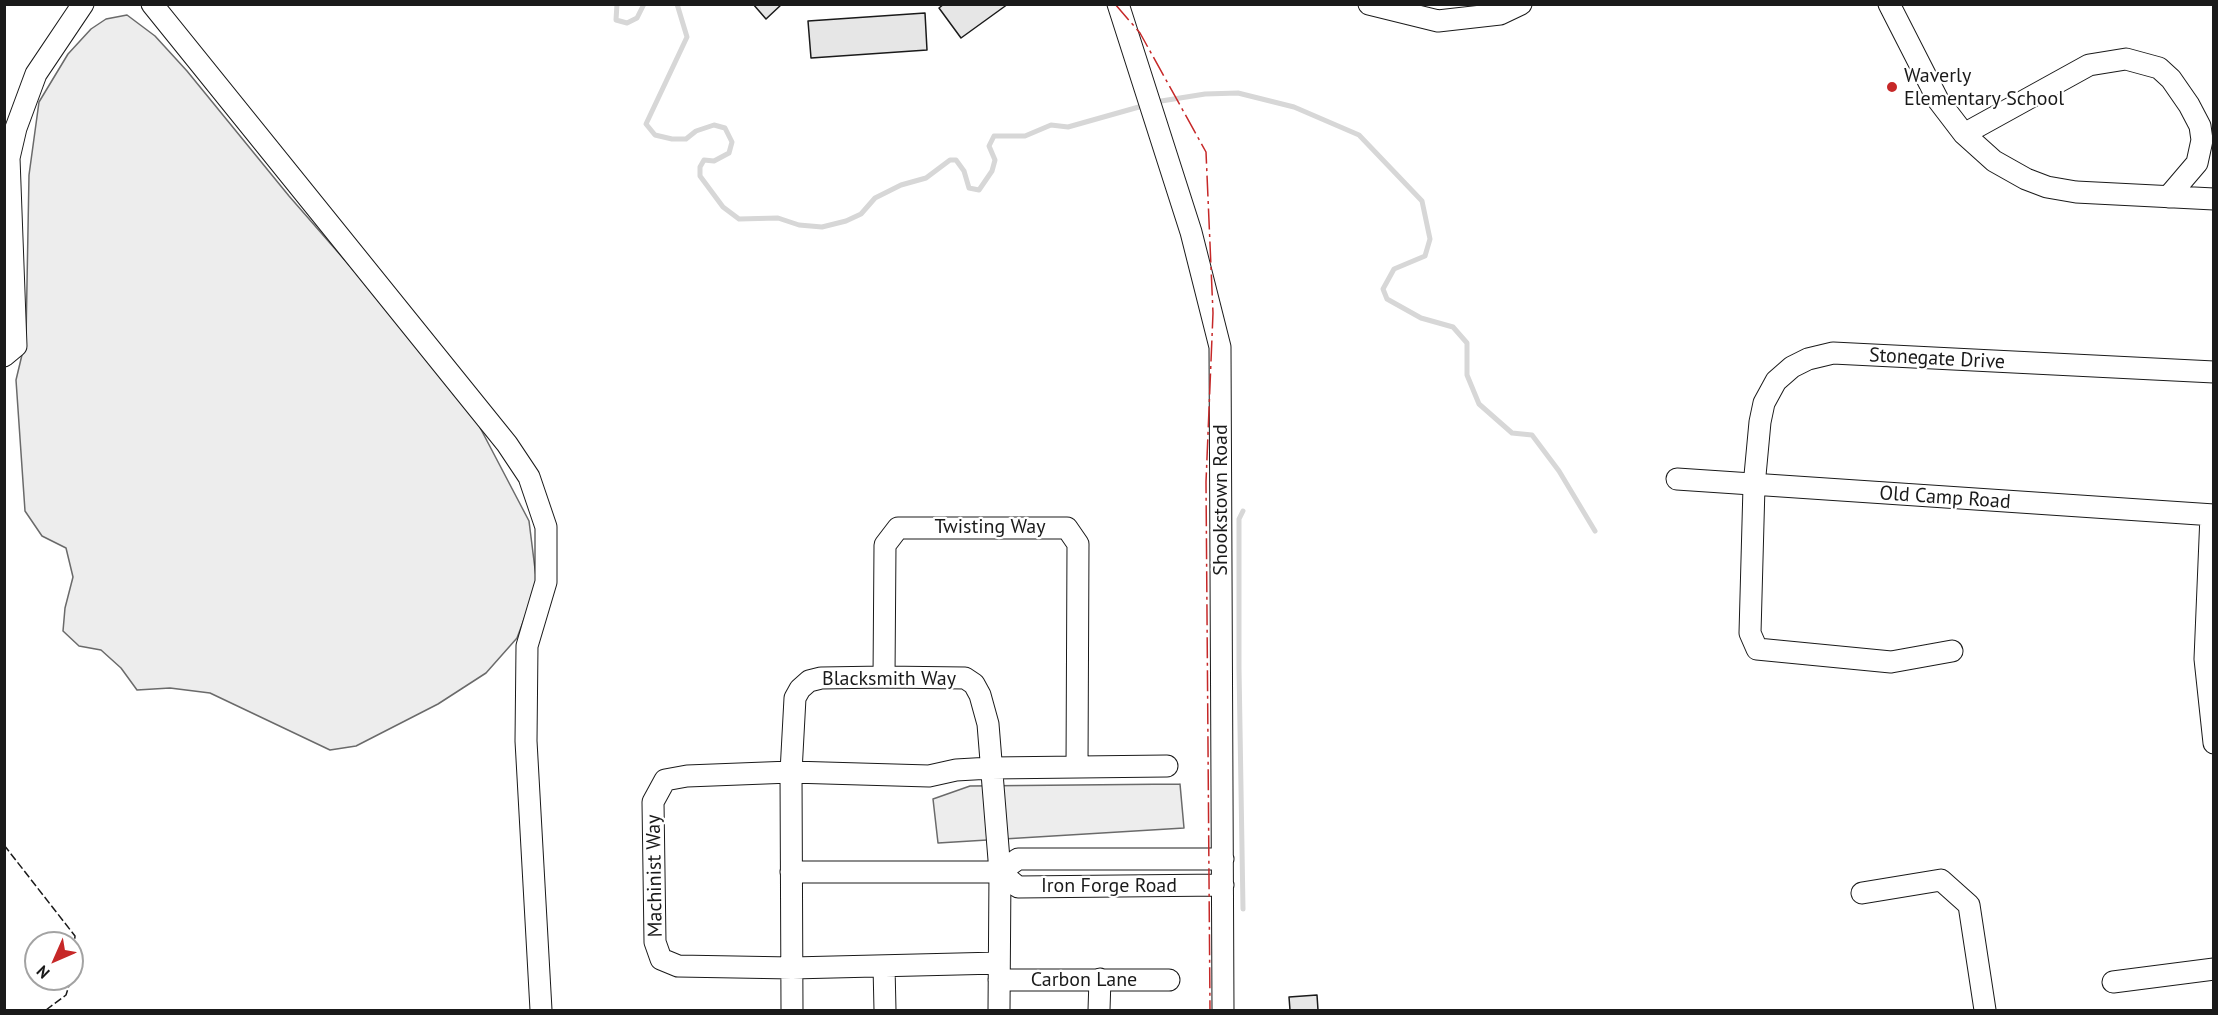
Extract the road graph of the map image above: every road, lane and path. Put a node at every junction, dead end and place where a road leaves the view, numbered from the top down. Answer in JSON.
{"nodes":[{"id":1,"x":83,"y":4,"type":"edge"},
{"id":2,"x":152,"y":4,"type":"edge"},
{"id":3,"x":1118,"y":4,"type":"edge"},
{"id":4,"x":1369,"y":4,"type":"edge"},
{"id":5,"x":1889,"y":4,"type":"edge"},
{"id":6,"x":1520,"y":5,"type":"edge"},
{"id":7,"x":1964,"y":134,"type":"junction"},
{"id":8,"x":2168,"y":197,"type":"junction"},
{"id":9,"x":2214,"y":199,"type":"edge"},
{"id":10,"x":4,"y":356,"type":"edge"},
{"id":11,"x":2214,"y":372,"type":"edge"},
{"id":12,"x":1677,"y":479,"type":"dead end"},
{"id":13,"x":1754,"y":486,"type":"junction"},
{"id":14,"x":2212,"y":515,"type":"edge"},
{"id":15,"x":1952,"y":651,"type":"dead end"},
{"id":16,"x":2209,"y":659,"type":"edge"},
{"id":17,"x":884,"y":677,"type":"junction"},
{"id":18,"x":2214,"y":743,"type":"edge"},
{"id":19,"x":1167,"y":766,"type":"dead end"},
{"id":20,"x":1077,"y":767,"type":"junction"},
{"id":21,"x":991,"y":768,"type":"junction"},
{"id":22,"x":791,"y":772,"type":"junction"},
{"id":23,"x":1223,"y":859,"type":"junction"},
{"id":24,"x":791,"y":872,"type":"junction"},
{"id":25,"x":1000,"y":872,"type":"junction"},
{"id":26,"x":1223,"y":885,"type":"junction"},
{"id":27,"x":1862,"y":893,"type":"dead end"},
{"id":28,"x":884,"y":966,"type":"junction"},
{"id":29,"x":792,"y":968,"type":"junction"},
{"id":30,"x":2214,"y":969,"type":"edge"},
{"id":31,"x":999,"y":972,"type":"junction"},
{"id":32,"x":1100,"y":979,"type":"junction"},
{"id":33,"x":1169,"y":980,"type":"dead end"},
{"id":34,"x":2112,"y":982,"type":"dead end"},
{"id":35,"x":541,"y":1011,"type":"edge"},
{"id":36,"x":792,"y":1011,"type":"edge"},
{"id":37,"x":885,"y":1011,"type":"edge"},
{"id":38,"x":999,"y":1011,"type":"edge"},
{"id":39,"x":1100,"y":1011,"type":"edge"},
{"id":40,"x":1223,"y":1011,"type":"edge"},
{"id":41,"x":1985,"y":1011,"type":"edge"}],
"edges":[{"from":1,"to":10,"type":"street"},
{"from":2,"to":35,"type":"street"},
{"from":3,"to":23,"type":"street","name":"Shookstown Road"},
{"from":4,"to":6,"type":"street"},
{"from":5,"to":7,"type":"street"},
{"from":7,"to":8,"type":"street"},
{"from":7,"to":8,"type":"street"},
{"from":8,"to":9,"type":"street"},
{"from":11,"to":13,"type":"street","name":"Stonegate Drive"},
{"from":12,"to":13,"type":"street","name":"Old Camp Road"},
{"from":13,"to":14,"type":"street","name":"Old Camp Road"},
{"from":13,"to":15,"type":"street","name":"Stonegate Drive"},
{"from":14,"to":16,"type":"street"},
{"from":16,"to":18,"type":"street"},
{"from":17,"to":20,"type":"street","name":"Twisting Way"},
{"from":17,"to":21,"type":"street","name":"Blacksmith Way"},
{"from":17,"to":22,"type":"street","name":"Blacksmith Way"},
{"from":19,"to":20,"type":"street","name":"Machinist Way"},
{"from":20,"to":21,"type":"street","name":"Machinist Way"},
{"from":21,"to":22,"type":"street","name":"Machinist Way"},
{"from":21,"to":25,"type":"street","name":"Blacksmith Way"},
{"from":22,"to":24,"type":"street","name":"Blacksmith Way"},
{"from":22,"to":29,"type":"street","name":"Machinist Way"},
{"from":23,"to":25,"type":"street","name":"Iron Forge Road"},
{"from":23,"to":26,"type":"street","name":"Shookstown Road"},
{"from":24,"to":25,"type":"street","name":"Iron Forge Road"},
{"from":24,"to":29,"type":"street","name":"Blacksmith Way"},
{"from":25,"to":26,"type":"street","name":"Iron Forge Road"},
{"from":25,"to":31,"type":"street","name":"Blacksmith Way"},
{"from":26,"to":40,"type":"street","name":"Shookstown Road"},
{"from":27,"to":41,"type":"street"},
{"from":28,"to":29,"type":"street","name":"Machinist Way"},
{"from":28,"to":31,"type":"street","name":"Machinist Way"},
{"from":28,"to":37,"type":"street"},
{"from":29,"to":36,"type":"street","name":"Blacksmith Way"},
{"from":30,"to":34,"type":"street"},
{"from":31,"to":32,"type":"street","name":"Carbon Lane"},
{"from":31,"to":38,"type":"street","name":"Blacksmith Way"},
{"from":32,"to":33,"type":"street","name":"Carbon Lane"},
{"from":32,"to":39,"type":"street"}]}
